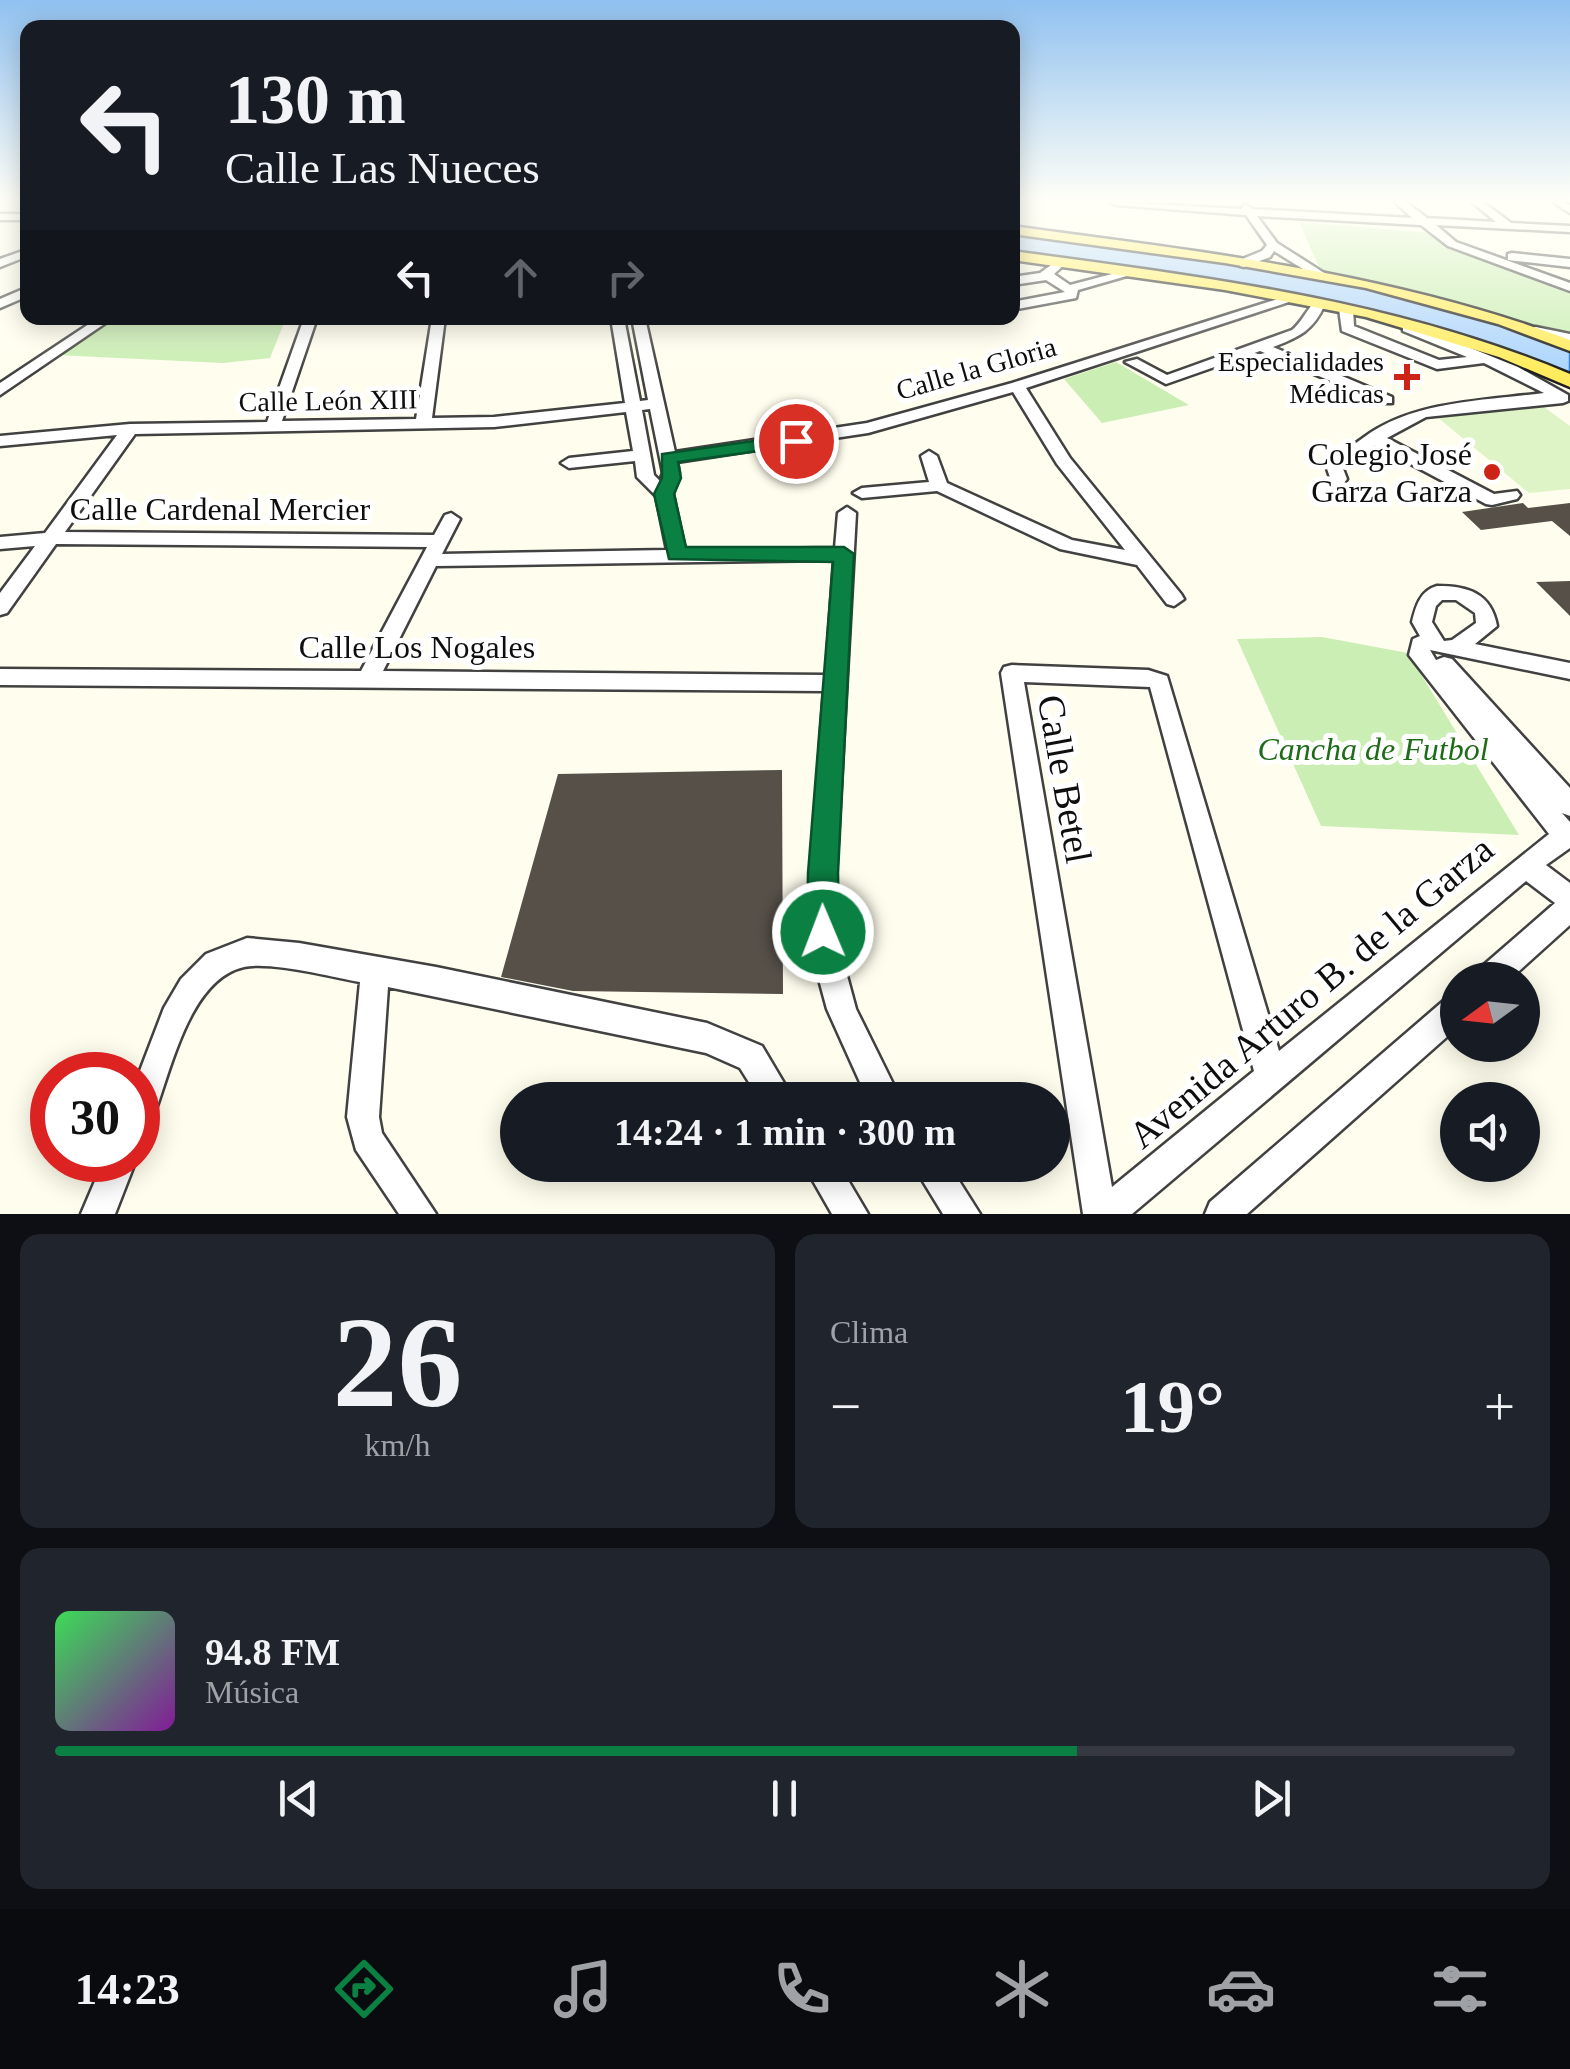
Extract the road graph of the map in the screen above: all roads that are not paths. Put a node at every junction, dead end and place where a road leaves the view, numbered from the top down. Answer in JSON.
{"nodes":[{"id":1,"x":1037,"y":259,"type":"edge"},
{"id":2,"x":1213,"y":259,"type":"edge"},
{"id":3,"x":1255,"y":259,"type":"edge"},
{"id":4,"x":1295,"y":259,"type":"edge"},
{"id":5,"x":1498,"y":259,"type":"edge"},
{"id":6,"x":1521,"y":259,"type":"edge"},
{"id":7,"x":1060,"y":262,"type":"junction"},
{"id":8,"x":1244,"y":263,"type":"junction"},
{"id":9,"x":1570,"y":263,"type":"edge"},
{"id":10,"x":1131,"y":274,"type":"junction"},
{"id":11,"x":1048,"y":276,"type":"junction"},
{"id":12,"x":1323,"y":276,"type":"junction"},
{"id":13,"x":1020,"y":280,"type":"edge"},
{"id":14,"x":1570,"y":287,"type":"edge"},
{"id":15,"x":1072,"y":290,"type":"junction"},
{"id":16,"x":1292,"y":299,"type":"junction"},
{"id":17,"x":1020,"y":304,"type":"edge"},
{"id":18,"x":1318,"y":304,"type":"junction"},
{"id":19,"x":1355,"y":311,"type":"junction"},
{"id":20,"x":96,"y":325,"type":"edge"},
{"id":21,"x":308,"y":325,"type":"edge"},
{"id":22,"x":437,"y":325,"type":"edge"},
{"id":23,"x":618,"y":325,"type":"edge"},
{"id":24,"x":640,"y":325,"type":"edge"},
{"id":25,"x":1536,"y":332,"type":"junction"},
{"id":26,"x":1570,"y":338,"type":"edge"},
{"id":27,"x":1570,"y":346,"type":"edge"},
{"id":28,"x":1264,"y":348,"type":"junction"},
{"id":29,"x":1511,"y":354,"type":"junction"},
{"id":30,"x":1486,"y":358,"type":"junction"},
{"id":31,"x":1132,"y":362,"type":"dead end"},
{"id":32,"x":1017,"y":386,"type":"junction"},
{"id":33,"x":0,"y":390,"type":"edge"},
{"id":34,"x":1566,"y":393,"type":"edge"},
{"id":35,"x":1386,"y":400,"type":"dead end"},
{"id":36,"x":656,"y":404,"type":"junction"},
{"id":37,"x":633,"y":406,"type":"junction"},
{"id":38,"x":422,"y":424,"type":"junction"},
{"id":39,"x":272,"y":426,"type":"junction"},
{"id":40,"x":130,"y":429,"type":"junction"},
{"id":41,"x":1372,"y":436,"type":"junction"},
{"id":42,"x":0,"y":442,"type":"edge"},
{"id":43,"x":642,"y":455,"type":"junction"},
{"id":44,"x":929,"y":456,"type":"dead end"},
{"id":45,"x":668,"y":458,"type":"junction"},
{"id":46,"x":569,"y":463,"type":"dead end"},
{"id":47,"x":1338,"y":480,"type":"dead end"},
{"id":48,"x":938,"y":486,"type":"junction"},
{"id":49,"x":664,"y":494,"type":"junction"},
{"id":50,"x":1511,"y":494,"type":"dead end"},
{"id":51,"x":451,"y":519,"type":"dead end"},
{"id":52,"x":52,"y":538,"type":"junction"},
{"id":53,"x":0,"y":543,"type":"edge"},
{"id":54,"x":435,"y":551,"type":"junction"},
{"id":55,"x":677,"y":554,"type":"junction"},
{"id":56,"x":844,"y":554,"type":"junction"},
{"id":57,"x":1142,"y":560,"type":"junction"},
{"id":58,"x":1174,"y":599,"type":"dead end"},
{"id":59,"x":0,"y":608,"type":"edge"},
{"id":60,"x":1436,"y":645,"type":"junction"},
{"id":61,"x":1570,"y":671,"type":"edge"},
{"id":62,"x":0,"y":677,"type":"edge"},
{"id":63,"x":368,"y":678,"type":"junction"},
{"id":64,"x":834,"y":682,"type":"junction"},
{"id":65,"x":1570,"y":805,"type":"edge"},
{"id":66,"x":1568,"y":834,"type":"edge"},
{"id":67,"x":1526,"y":865,"type":"junction"},
{"id":68,"x":1570,"y":899,"type":"edge"},
{"id":69,"x":1570,"y":908,"type":"edge"},
{"id":70,"x":1508,"y":962,"type":"edge"},
{"id":71,"x":376,"y":970,"type":"junction"},
{"id":72,"x":1440,"y":1023,"type":"edge"},
{"id":73,"x":160,"y":1056,"type":"edge"},
{"id":74,"x":1271,"y":1078,"type":"junction"},
{"id":75,"x":766,"y":1082,"type":"edge"},
{"id":76,"x":876,"y":1082,"type":"edge"},
{"id":77,"x":111,"y":1182,"type":"edge"},
{"id":78,"x":831,"y":1182,"type":"edge"},
{"id":79,"x":941,"y":1182,"type":"edge"},
{"id":80,"x":98,"y":1214,"type":"edge"},
{"id":81,"x":419,"y":1214,"type":"edge"},
{"id":82,"x":851,"y":1214,"type":"edge"},
{"id":83,"x":963,"y":1214,"type":"edge"},
{"id":84,"x":1103,"y":1214,"type":"edge"},
{"id":85,"x":1222,"y":1214,"type":"edge"}],
"edges":[{"from":1,"to":7,"type":"main road"},
{"from":2,"to":8,"type":"main road"},
{"from":3,"to":8,"type":"street"},
{"from":4,"to":12,"type":"street"},
{"from":5,"to":14,"type":"street"},
{"from":6,"to":9,"type":"street"},
{"from":7,"to":10,"type":"main road"},
{"from":7,"to":11,"type":"street"},
{"from":8,"to":12,"type":"main road"},
{"from":10,"to":15,"type":"street"},
{"from":10,"to":16,"type":"main road"},
{"from":11,"to":13,"type":"street"},
{"from":11,"to":15,"type":"street"},
{"from":12,"to":25,"type":"main road"},
{"from":15,"to":17,"type":"street"},
{"from":16,"to":18,"type":"main road"},
{"from":16,"to":32,"type":"street","name":"Calle la Gloria"},
{"from":18,"to":19,"type":"main road"},
{"from":18,"to":28,"type":"street"},
{"from":19,"to":29,"type":"main road"},
{"from":19,"to":30,"type":"street"},
{"from":19,"to":30,"type":"street"},
{"from":20,"to":33,"type":"street"},
{"from":21,"to":39,"type":"street"},
{"from":22,"to":38,"type":"street"},
{"from":23,"to":37,"type":"street"},
{"from":24,"to":36,"type":"street"},
{"from":25,"to":26,"type":"street"},
{"from":25,"to":27,"type":"main road"},
{"from":28,"to":31,"type":"street"},
{"from":28,"to":35,"type":"street"},
{"from":29,"to":30,"type":"street"},
{"from":29,"to":34,"type":"main road"},
{"from":30,"to":34,"type":"street"},
{"from":32,"to":45,"type":"street","name":"Calle la Gloria"},
{"from":32,"to":57,"type":"street"},
{"from":34,"to":41,"type":"street"},
{"from":36,"to":37,"type":"street","name":"Calle León XIII"},
{"from":36,"to":45,"type":"street"},
{"from":37,"to":38,"type":"street","name":"Calle León XIII"},
{"from":37,"to":43,"type":"street"},
{"from":38,"to":39,"type":"street","name":"Calle León XIII"},
{"from":39,"to":40,"type":"street","name":"Calle León XIII"},
{"from":40,"to":42,"type":"street","name":"Calle León XIII"},
{"from":40,"to":52,"type":"street"},
{"from":41,"to":47,"type":"street"},
{"from":41,"to":50,"type":"street"},
{"from":43,"to":46,"type":"street"},
{"from":43,"to":49,"type":"street"},
{"from":44,"to":48,"type":"street"},
{"from":45,"to":49,"type":"street"},
{"from":48,"to":56,"type":"street"},
{"from":48,"to":57,"type":"street"},
{"from":49,"to":55,"type":"street"},
{"from":51,"to":54,"type":"street"},
{"from":52,"to":53,"type":"street","name":"Calle Cardenal Mercier"},
{"from":52,"to":54,"type":"street","name":"Calle Cardenal Mercier"},
{"from":52,"to":59,"type":"street"},
{"from":54,"to":55,"type":"street","name":"Calle Cardenal Mercier"},
{"from":54,"to":63,"type":"street"},
{"from":55,"to":56,"type":"street","name":"Calle Cardenal Mercier"},
{"from":56,"to":64,"type":"street"},
{"from":57,"to":58,"type":"street"},
{"from":60,"to":61,"type":"street"},
{"from":60,"to":65,"type":"street"},
{"from":60,"to":66,"type":"street"},
{"from":62,"to":63,"type":"street","name":"Calle Los Nogales"},
{"from":63,"to":64,"type":"street","name":"Calle Los Nogales"},
{"from":64,"to":76,"type":"street"},
{"from":66,"to":67,"type":"street","name":"Avenida Arturo B. de la Garza"},
{"from":67,"to":68,"type":"street"},
{"from":67,"to":74,"type":"street","name":"Avenida Arturo B. de la Garza"},
{"from":69,"to":70,"type":"street"},
{"from":71,"to":73,"type":"street"},
{"from":71,"to":75,"type":"street"},
{"from":71,"to":81,"type":"street"},
{"from":72,"to":85,"type":"street"},
{"from":74,"to":84,"type":"street","name":"Avenida Arturo B. de la Garza"},
{"from":74,"to":84,"type":"street","name":"Calle Betel"},
{"from":77,"to":80,"type":"street"},
{"from":78,"to":82,"type":"street"},
{"from":79,"to":83,"type":"street"}]}
